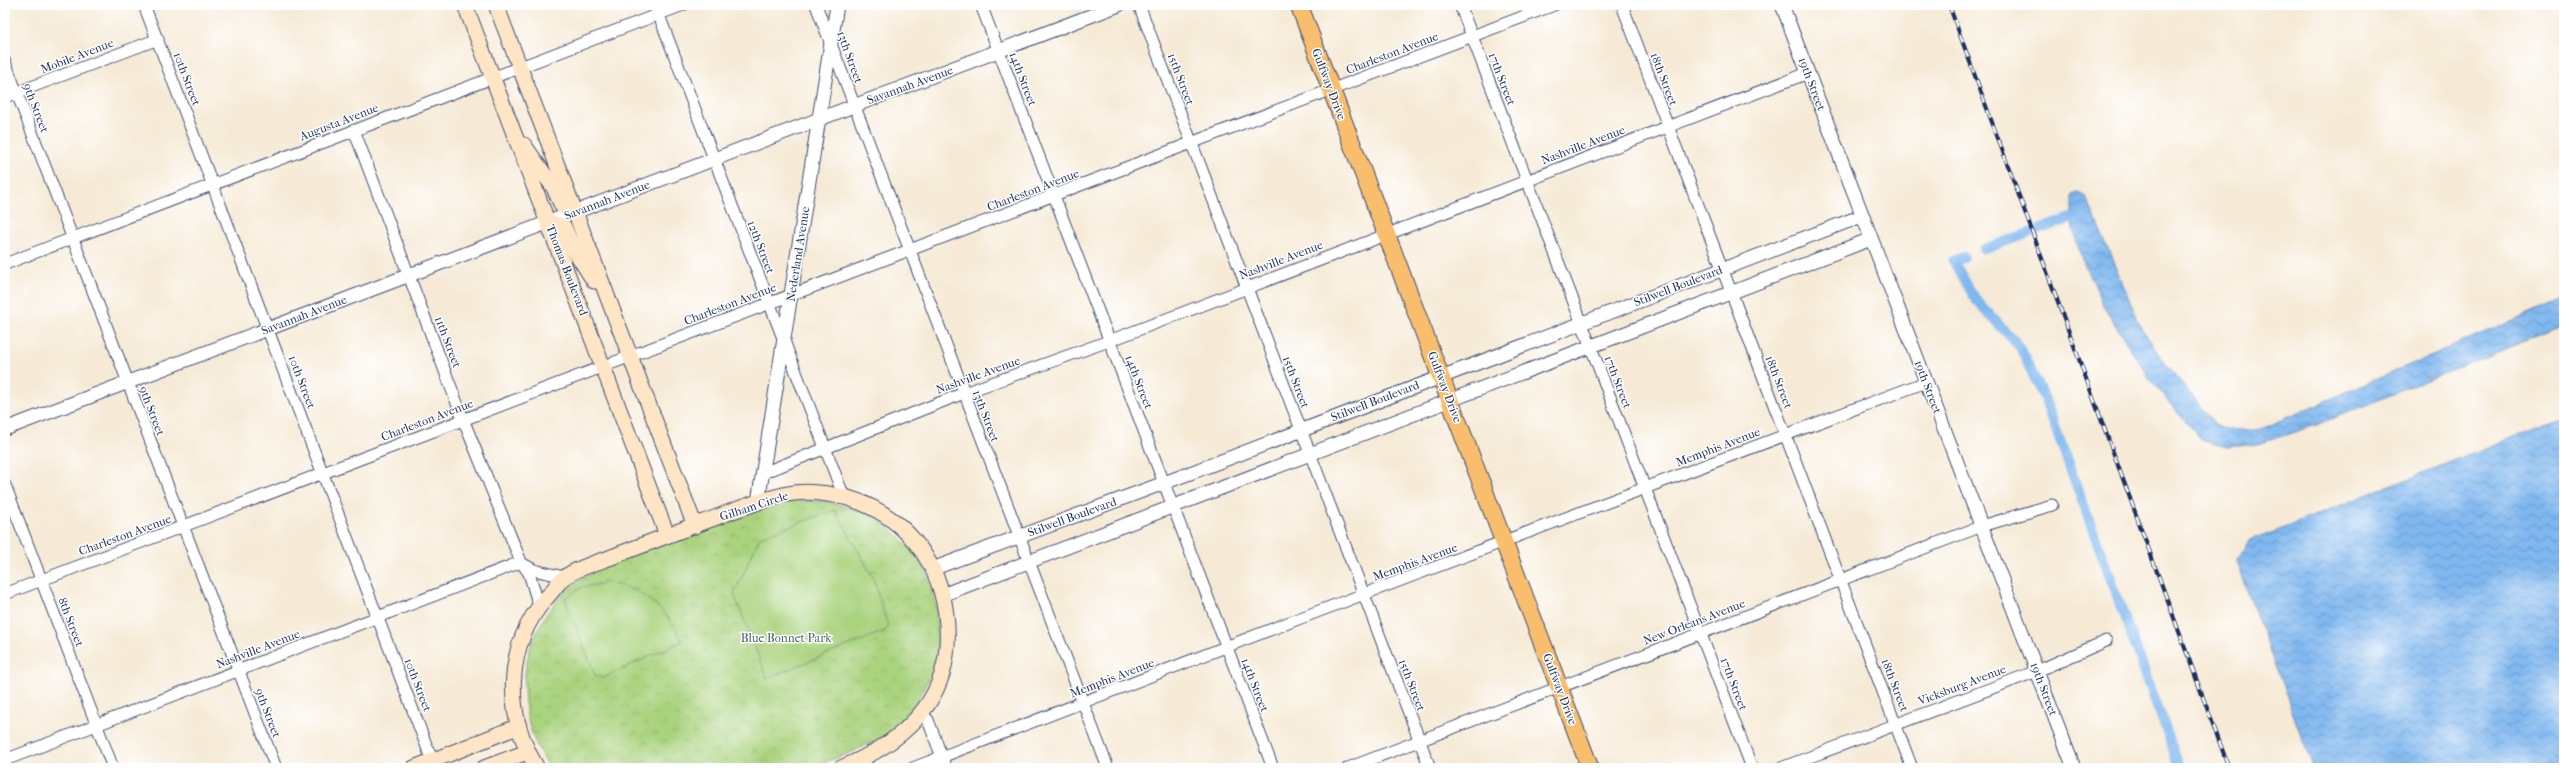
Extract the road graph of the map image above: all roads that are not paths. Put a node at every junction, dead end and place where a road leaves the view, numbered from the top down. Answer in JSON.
{"nodes":[{"id":1,"x":144,"y":5,"type":"edge"},
{"id":2,"x":465,"y":5,"type":"edge"},
{"id":3,"x":496,"y":5,"type":"edge"},
{"id":4,"x":683,"y":5,"type":"edge"},
{"id":5,"x":816,"y":5,"type":"edge"},
{"id":6,"x":837,"y":5,"type":"edge"},
{"id":7,"x":981,"y":5,"type":"edge"},
{"id":8,"x":1120,"y":5,"type":"edge"},
{"id":9,"x":1139,"y":5,"type":"edge"},
{"id":10,"x":1299,"y":5,"type":"edge"},
{"id":11,"x":1460,"y":5,"type":"edge"},
{"id":12,"x":1554,"y":5,"type":"edge"},
{"id":13,"x":1622,"y":5,"type":"edge"},
{"id":14,"x":1782,"y":5,"type":"edge"},
{"id":15,"x":657,"y":10,"type":"edge"},
{"id":16,"x":1472,"y":36,"type":"junction"},
{"id":17,"x":158,"y":39,"type":"junction"},
{"id":18,"x":831,"y":43,"type":"junction"},
{"id":19,"x":999,"y":52,"type":"junction"},
{"id":20,"x":5,"y":62,"type":"edge"},
{"id":21,"x":519,"y":68,"type":"junction"},
{"id":22,"x":1808,"y":73,"type":"junction"},
{"id":23,"x":493,"y":77,"type":"junction"},
{"id":24,"x":1332,"y":90,"type":"junction"},
{"id":25,"x":17,"y":93,"type":"junction"},
{"id":26,"x":5,"y":97,"type":"edge"},
{"id":27,"x":854,"y":106,"type":"junction"},
{"id":28,"x":818,"y":120,"type":"junction"},
{"id":29,"x":1668,"y":127,"type":"junction"},
{"id":30,"x":354,"y":130,"type":"junction"},
{"id":31,"x":514,"y":134,"type":"junction"},
{"id":32,"x":1191,"y":143,"type":"junction"},
{"id":33,"x":714,"y":159,"type":"junction"},
{"id":34,"x":1527,"y":181,"type":"junction"},
{"id":35,"x":213,"y":184,"type":"junction"},
{"id":36,"x":1054,"y":196,"type":"junction"},
{"id":37,"x":575,"y":212,"type":"junction"},
{"id":38,"x":1862,"y":216,"type":"junction"},
{"id":39,"x":548,"y":222,"type":"junction"},
{"id":40,"x":1386,"y":234,"type":"junction"},
{"id":41,"x":72,"y":238,"type":"junction"},
{"id":42,"x":1871,"y":239,"type":"junction"},
{"id":43,"x":909,"y":250,"type":"junction"},
{"id":44,"x":5,"y":264,"type":"edge"},
{"id":45,"x":1722,"y":269,"type":"junction"},
{"id":46,"x":409,"y":275,"type":"junction"},
{"id":47,"x":1246,"y":287,"type":"junction"},
{"id":48,"x":1731,"y":292,"type":"junction"},
{"id":49,"x":792,"y":295,"type":"junction"},
{"id":50,"x":608,"y":299,"type":"junction"},
{"id":51,"x":768,"y":302,"type":"junction"},
{"id":52,"x":1581,"y":323,"type":"junction"},
{"id":53,"x":268,"y":328,"type":"junction"},
{"id":54,"x":784,"y":338,"type":"junction"},
{"id":55,"x":1109,"y":341,"type":"junction"},
{"id":56,"x":1591,"y":346,"type":"junction"},
{"id":57,"x":630,"y":356,"type":"junction"},
{"id":58,"x":603,"y":366,"type":"junction"},
{"id":59,"x":1441,"y":376,"type":"junction"},
{"id":60,"x":127,"y":382,"type":"junction"},
{"id":61,"x":1926,"y":382,"type":"junction"},
{"id":62,"x":964,"y":393,"type":"junction"},
{"id":63,"x":1450,"y":400,"type":"junction"},
{"id":64,"x":463,"y":419,"type":"junction"},
{"id":65,"x":5,"y":429,"type":"edge"},
{"id":66,"x":1301,"y":430,"type":"junction"},
{"id":67,"x":1786,"y":435,"type":"junction"},
{"id":68,"x":824,"y":447,"type":"junction"},
{"id":69,"x":1310,"y":453,"type":"junction"},
{"id":70,"x":762,"y":473,"type":"junction"},
{"id":71,"x":323,"y":474,"type":"junction"},
{"id":72,"x":1164,"y":483,"type":"junction"},
{"id":73,"x":5,"y":485,"type":"edge"},
{"id":74,"x":1646,"y":488,"type":"junction"},
{"id":75,"x":844,"y":497,"type":"junction"},
{"id":76,"x":758,"y":502,"type":"junction"},
{"id":77,"x":2052,"y":505,"type":"dead end"},
{"id":78,"x":1173,"y":507,"type":"junction"},
{"id":79,"x":695,"y":526,"type":"junction"},
{"id":80,"x":1982,"y":526,"type":"junction"},
{"id":81,"x":183,"y":527,"type":"junction"},
{"id":82,"x":667,"y":535,"type":"junction"},
{"id":83,"x":1019,"y":537,"type":"junction"},
{"id":84,"x":1505,"y":543,"type":"junction"},
{"id":85,"x":1029,"y":561,"type":"junction"},
{"id":86,"x":521,"y":562,"type":"junction"},
{"id":87,"x":932,"y":568,"type":"junction"},
{"id":88,"x":564,"y":577,"type":"junction"},
{"id":89,"x":42,"y":580,"type":"junction"},
{"id":90,"x":1841,"y":580,"type":"junction"},
{"id":91,"x":5,"y":594,"type":"edge"},
{"id":92,"x":942,"y":595,"type":"junction"},
{"id":93,"x":1364,"y":595,"type":"junction"},
{"id":94,"x":539,"y":606,"type":"junction"},
{"id":95,"x":378,"y":618,"type":"junction"},
{"id":96,"x":1701,"y":633,"type":"junction"},
{"id":97,"x":2106,"y":641,"type":"dead end"},
{"id":98,"x":1227,"y":648,"type":"junction"},
{"id":99,"x":2037,"y":670,"type":"junction"},
{"id":100,"x":238,"y":671,"type":"junction"},
{"id":101,"x":1560,"y":688,"type":"junction"},
{"id":102,"x":1083,"y":703,"type":"junction"},
{"id":103,"x":921,"y":712,"type":"junction"},
{"id":104,"x":1896,"y":724,"type":"junction"},
{"id":105,"x":97,"y":725,"type":"junction"},
{"id":106,"x":517,"y":727,"type":"junction"},
{"id":107,"x":1419,"y":741,"type":"junction"},
{"id":108,"x":527,"y":752,"type":"junction"},
{"id":109,"x":942,"y":756,"type":"junction"},
{"id":110,"x":5,"y":760,"type":"edge"},
{"id":111,"x":434,"y":764,"type":"edge"},
{"id":112,"x":863,"y":764,"type":"edge"},
{"id":113,"x":113,"y":768,"type":"edge"},
{"id":114,"x":276,"y":768,"type":"edge"},
{"id":115,"x":414,"y":768,"type":"edge"},
{"id":116,"x":484,"y":768,"type":"edge"},
{"id":117,"x":537,"y":768,"type":"edge"},
{"id":118,"x":841,"y":768,"type":"edge"},
{"id":119,"x":914,"y":768,"type":"edge"},
{"id":120,"x":946,"y":768,"type":"edge"},
{"id":121,"x":1108,"y":768,"type":"edge"},
{"id":122,"x":1273,"y":768,"type":"edge"},
{"id":123,"x":1348,"y":768,"type":"edge"},
{"id":124,"x":1430,"y":768,"type":"edge"},
{"id":125,"x":1590,"y":768,"type":"edge"},
{"id":126,"x":1752,"y":768,"type":"edge"},
{"id":127,"x":1781,"y":768,"type":"edge"},
{"id":128,"x":1912,"y":768,"type":"edge"},
{"id":129,"x":2074,"y":768,"type":"edge"}],
"edges":[{"from":1,"to":17,"type":"street","name":"10th Street"},
{"from":2,"to":23,"type":"main road","name":"Thomas Boulevard"},
{"from":3,"to":21,"type":"main road"},
{"from":4,"to":15,"type":"street","name":"Augusta Avenue"},
{"from":5,"to":18,"type":"street","name":"13th Street"},
{"from":6,"to":18,"type":"street","name":"Nederland Avenue"},
{"from":7,"to":19,"type":"street","name":"14th Street"},
{"from":8,"to":19,"type":"street","name":"Savannah Avenue"},
{"from":9,"to":32,"type":"street","name":"15th Street"},
{"from":10,"to":24,"type":"main road","name":"Gulfway Drive"},
{"from":11,"to":16,"type":"street","name":"17th Street"},
{"from":12,"to":16,"type":"street","name":"Charleston Avenue"},
{"from":13,"to":29,"type":"street","name":"18th Street"},
{"from":14,"to":22,"type":"street","name":"19th Street"},
{"from":15,"to":21,"type":"street","name":"Augusta Avenue"},
{"from":15,"to":33,"type":"street","name":"12th Street"},
{"from":16,"to":24,"type":"street","name":"Charleston Avenue"},
{"from":16,"to":34,"type":"street","name":"17th Street"},
{"from":17,"to":25,"type":"street","name":"Mobile Avenue"},
{"from":17,"to":35,"type":"street","name":"10th Street"},
{"from":18,"to":27,"type":"street","name":"13th Street"},
{"from":18,"to":28,"type":"street","name":"Nederland Avenue"},
{"from":19,"to":27,"type":"street","name":"Savannah Avenue"},
{"from":19,"to":36,"type":"street","name":"14th Street"},
{"from":20,"to":25,"type":"street","name":"9th Street"},
{"from":21,"to":23,"type":"street","name":"Augusta Avenue"},
{"from":21,"to":37,"type":"main road"},
{"from":22,"to":29,"type":"street","name":"Nashville Avenue"},
{"from":22,"to":38,"type":"street","name":"19th Street"},
{"from":23,"to":30,"type":"street","name":"Augusta Avenue"},
{"from":23,"to":31,"type":"main road","name":"Thomas Boulevard"},
{"from":24,"to":32,"type":"street","name":"Charleston Avenue"},
{"from":24,"to":40,"type":"main road","name":"Gulfway Drive"},
{"from":25,"to":26,"type":"street","name":"Mobile Avenue"},
{"from":25,"to":41,"type":"street","name":"9th Street"},
{"from":27,"to":28,"type":"street","name":"Savannah Avenue"},
{"from":27,"to":43,"type":"street","name":"13th Street"},
{"from":28,"to":33,"type":"street","name":"Savannah Avenue"},
{"from":28,"to":49,"type":"street","name":"Nederland Avenue"},
{"from":29,"to":34,"type":"street","name":"Nashville Avenue"},
{"from":29,"to":45,"type":"street","name":"18th Street"},
{"from":30,"to":35,"type":"street","name":"Augusta Avenue"},
{"from":30,"to":46,"type":"street","name":"11th Street"},
{"from":31,"to":37,"type":"main road"},
{"from":31,"to":39,"type":"main road","name":"Thomas Boulevard"},
{"from":32,"to":36,"type":"street","name":"Charleston Avenue"},
{"from":32,"to":47,"type":"street","name":"15th Street"},
{"from":33,"to":37,"type":"street","name":"Savannah Avenue"},
{"from":33,"to":51,"type":"street","name":"12th Street"},
{"from":34,"to":40,"type":"street","name":"Nashville Avenue"},
{"from":34,"to":52,"type":"street","name":"17th Street"},
{"from":35,"to":41,"type":"street","name":"Augusta Avenue"},
{"from":35,"to":53,"type":"street","name":"10th Street"},
{"from":36,"to":43,"type":"street","name":"Charleston Avenue"},
{"from":36,"to":55,"type":"street","name":"14th Street"},
{"from":37,"to":39,"type":"street","name":"Savannah Avenue"},
{"from":37,"to":50,"type":"main road"},
{"from":38,"to":42,"type":"street","name":"19th Street"},
{"from":38,"to":45,"type":"street","name":"Stilwell Boulevard"},
{"from":39,"to":46,"type":"street","name":"Savannah Avenue"},
{"from":39,"to":50,"type":"main road"},
{"from":39,"to":58,"type":"main road","name":"Thomas Boulevard"},
{"from":40,"to":47,"type":"street","name":"Nashville Avenue"},
{"from":40,"to":59,"type":"main road","name":"Gulfway Drive"},
{"from":41,"to":44,"type":"street","name":"Augusta Avenue"},
{"from":41,"to":60,"type":"street","name":"9th Street"},
{"from":42,"to":48,"type":"street","name":"Stilwell Boulevard"},
{"from":42,"to":61,"type":"street","name":"19th Street"},
{"from":43,"to":49,"type":"street","name":"Charleston Avenue"},
{"from":43,"to":62,"type":"street","name":"13th Street"},
{"from":45,"to":48,"type":"street","name":"18th Street"},
{"from":45,"to":52,"type":"street","name":"Stilwell Boulevard"},
{"from":46,"to":53,"type":"street","name":"Savannah Avenue"},
{"from":46,"to":64,"type":"street","name":"11th Street"},
{"from":47,"to":55,"type":"street","name":"Nashville Avenue"},
{"from":47,"to":66,"type":"street","name":"15th Street"},
{"from":48,"to":56,"type":"street","name":"Stilwell Boulevard"},
{"from":48,"to":67,"type":"street","name":"18th Street"},
{"from":49,"to":51,"type":"street","name":"Charleston Avenue"},
{"from":49,"to":54,"type":"street","name":"Nederland Avenue"},
{"from":50,"to":57,"type":"main road"},
{"from":51,"to":54,"type":"street","name":"12th Street"},
{"from":51,"to":57,"type":"street","name":"Charleston Avenue"},
{"from":52,"to":56,"type":"street","name":"17th Street"},
{"from":52,"to":59,"type":"street","name":"Stilwell Boulevard"},
{"from":53,"to":60,"type":"street","name":"Savannah Avenue"},
{"from":53,"to":71,"type":"street","name":"10th Street"},
{"from":54,"to":68,"type":"street","name":"12th Street"},
{"from":54,"to":70,"type":"street","name":"Nederland Avenue"},
{"from":55,"to":62,"type":"street","name":"Nashville Avenue"},
{"from":55,"to":72,"type":"street","name":"14th Street"},
{"from":56,"to":63,"type":"street","name":"Stilwell Boulevard"},
{"from":56,"to":74,"type":"street","name":"17th Street"},
{"from":57,"to":58,"type":"street","name":"Charleston Avenue"},
{"from":57,"to":79,"type":"main road"},
{"from":58,"to":64,"type":"street","name":"Charleston Avenue"},
{"from":58,"to":82,"type":"main road","name":"Thomas Boulevard"},
{"from":59,"to":63,"type":"main road","name":"Gulfway Drive"},
{"from":59,"to":66,"type":"street","name":"Stilwell Boulevard"},
{"from":60,"to":65,"type":"street","name":"Savannah Avenue"},
{"from":60,"to":81,"type":"street","name":"9th Street"},
{"from":61,"to":67,"type":"street","name":"Memphis Avenue"},
{"from":61,"to":80,"type":"street","name":"19th Street"},
{"from":62,"to":68,"type":"street","name":"Nashville Avenue"},
{"from":62,"to":83,"type":"street","name":"13th Street"},
{"from":63,"to":69,"type":"street","name":"Stilwell Boulevard"},
{"from":63,"to":84,"type":"main road","name":"Gulfway Drive"},
{"from":64,"to":71,"type":"street","name":"Charleston Avenue"},
{"from":64,"to":86,"type":"street","name":"11th Street"},
{"from":66,"to":69,"type":"street","name":"15th Street"},
{"from":66,"to":72,"type":"street","name":"Stilwell Boulevard"},
{"from":67,"to":74,"type":"street","name":"Memphis Avenue"},
{"from":67,"to":90,"type":"street","name":"18th Street"},
{"from":68,"to":70,"type":"street","name":"Nashville Avenue"},
{"from":68,"to":75,"type":"street","name":"12th Street"},
{"from":69,"to":78,"type":"street","name":"Stilwell Boulevard"},
{"from":69,"to":93,"type":"street","name":"15th Street"},
{"from":70,"to":76,"type":"street","name":"Nederland Avenue"},
{"from":71,"to":81,"type":"street","name":"Charleston Avenue"},
{"from":71,"to":95,"type":"street","name":"10th Street"},
{"from":72,"to":78,"type":"street","name":"14th Street"},
{"from":72,"to":83,"type":"street","name":"Stilwell Boulevard"},
{"from":73,"to":89,"type":"street","name":"8th Street"},
{"from":74,"to":84,"type":"street","name":"Memphis Avenue"},
{"from":74,"to":96,"type":"street","name":"17th Street"},
{"from":75,"to":76,"type":"main road","name":"Gilham Circle"},
{"from":75,"to":87,"type":"main road","name":"Gilham Circle"},
{"from":76,"to":79,"type":"main road","name":"Gilham Circle"},
{"from":77,"to":80,"type":"street","name":"New Orleans Avenue"},
{"from":78,"to":85,"type":"street","name":"Stilwell Boulevard"},
{"from":78,"to":98,"type":"street","name":"14th Street"},
{"from":79,"to":82,"type":"main road","name":"Gilham Circle"},
{"from":80,"to":90,"type":"street","name":"New Orleans Avenue"},
{"from":80,"to":99,"type":"street","name":"19th Street"},
{"from":81,"to":89,"type":"street","name":"Charleston Avenue"},
{"from":81,"to":100,"type":"street","name":"9th Street"},
{"from":82,"to":88,"type":"main road","name":"Gilham Circle"},
{"from":83,"to":85,"type":"street","name":"13th Street"},
{"from":83,"to":87,"type":"street","name":"Stilwell Boulevard"},
{"from":84,"to":93,"type":"street","name":"Memphis Avenue"},
{"from":84,"to":101,"type":"main road","name":"Gulfway Drive"},
{"from":85,"to":92,"type":"street","name":"Stilwell Boulevard"},
{"from":85,"to":102,"type":"street","name":"13th Street"},
{"from":86,"to":88,"type":"street"},
{"from":86,"to":94,"type":"street","name":"11th Street"},
{"from":86,"to":95,"type":"street","name":"Nashville Avenue"},
{"from":87,"to":92,"type":"main road","name":"Gilham Circle"},
{"from":88,"to":94,"type":"main road","name":"Gilham Circle"},
{"from":89,"to":91,"type":"street","name":"Charleston Avenue"},
{"from":89,"to":105,"type":"street","name":"8th Street"},
{"from":90,"to":96,"type":"street","name":"New Orleans Avenue"},
{"from":90,"to":104,"type":"street","name":"18th Street"},
{"from":92,"to":103,"type":"main road","name":"Gilham Circle"},
{"from":93,"to":98,"type":"street","name":"Memphis Avenue"},
{"from":93,"to":107,"type":"street","name":"15th Street"},
{"from":94,"to":106,"type":"main road","name":"Gilham Circle"},
{"from":95,"to":100,"type":"street","name":"Nashville Avenue"},
{"from":95,"to":111,"type":"street","name":"10th Street"},
{"from":96,"to":101,"type":"street","name":"New Orleans Avenue"},
{"from":96,"to":126,"type":"street","name":"17th Street"},
{"from":97,"to":99,"type":"street","name":"Vicksburg Avenue"},
{"from":98,"to":102,"type":"street","name":"Memphis Avenue"},
{"from":98,"to":122,"type":"street","name":"14th Street"},
{"from":99,"to":104,"type":"street","name":"Vicksburg Avenue"},
{"from":99,"to":129,"type":"street","name":"19th Street"},
{"from":100,"to":105,"type":"street","name":"Nashville Avenue"},
{"from":100,"to":114,"type":"street","name":"9th Street"},
{"from":101,"to":107,"type":"street","name":"New Orleans Avenue"},
{"from":101,"to":125,"type":"main road","name":"Gulfway Drive"},
{"from":102,"to":109,"type":"street","name":"Memphis Avenue"},
{"from":102,"to":121,"type":"street","name":"13th Street"},
{"from":103,"to":109,"type":"street"},
{"from":103,"to":112,"type":"main road","name":"Gilham Circle"},
{"from":104,"to":127,"type":"street","name":"Vicksburg Avenue"},
{"from":104,"to":128,"type":"street","name":"18th Street"},
{"from":105,"to":110,"type":"street","name":"Nashville Avenue"},
{"from":105,"to":113,"type":"street","name":"8th Street"},
{"from":106,"to":108,"type":"main road","name":"Gilham Circle"},
{"from":106,"to":111,"type":"main road"},
{"from":107,"to":123,"type":"street","name":"New Orleans Avenue"},
{"from":107,"to":124,"type":"street","name":"15th Street"},
{"from":108,"to":116,"type":"main road"},
{"from":108,"to":117,"type":"main road","name":"Gilham Circle"},
{"from":109,"to":119,"type":"street","name":"Memphis Avenue"},
{"from":109,"to":120,"type":"street"},
{"from":111,"to":115,"type":"main road"},
{"from":112,"to":118,"type":"main road","name":"Gilham Circle"}]}
